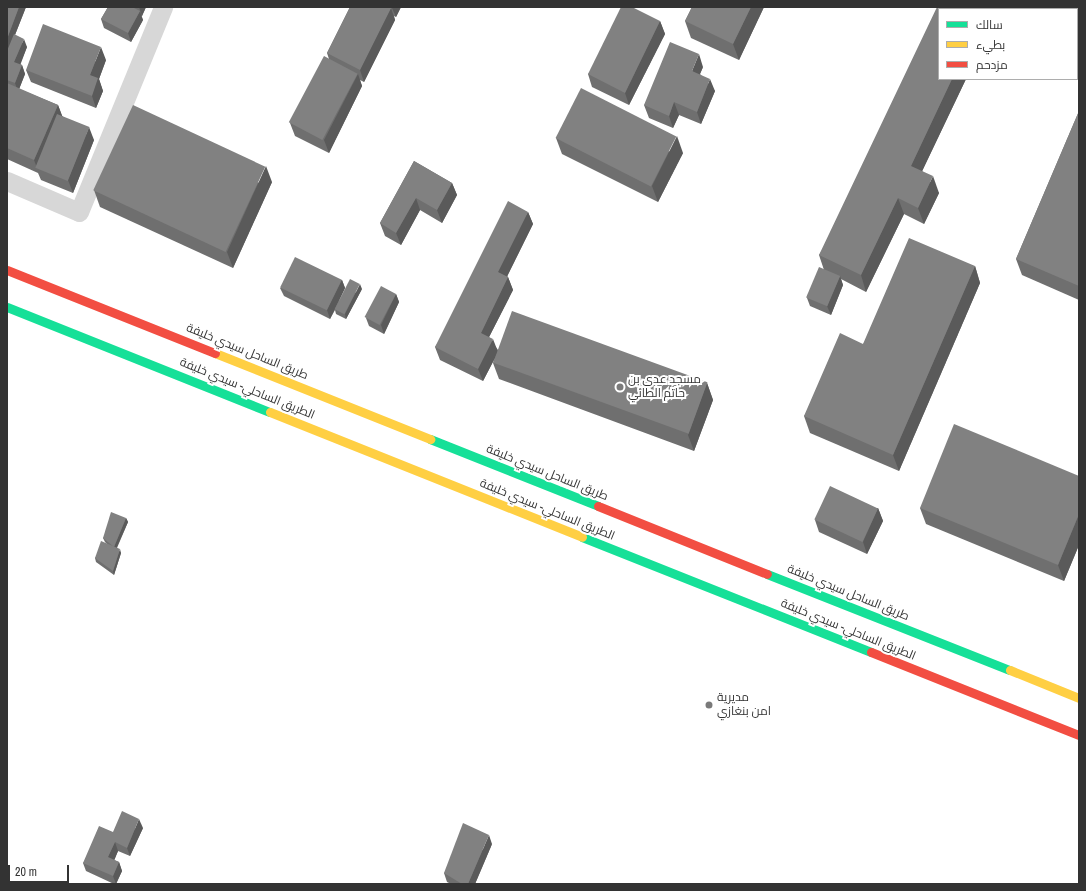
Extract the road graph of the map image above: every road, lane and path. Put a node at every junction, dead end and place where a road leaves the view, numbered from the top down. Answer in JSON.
{"nodes":[{"id":1,"x":163,"y":7,"type":"edge"},
{"id":2,"x":7,"y":180,"type":"edge"},
{"id":3,"x":7,"y":270,"type":"edge"},
{"id":4,"x":7,"y":307,"type":"edge"},
{"id":5,"x":1079,"y":698,"type":"edge"},
{"id":6,"x":1079,"y":735,"type":"edge"}],
"edges":[{"from":1,"to":2,"type":"street"},
{"from":3,"to":5,"type":"highway","name":"طريق الساحل سيدي خليفة"},
{"from":4,"to":6,"type":"highway","name":"الطريق الساحلي- سيدي خليفة"}]}
